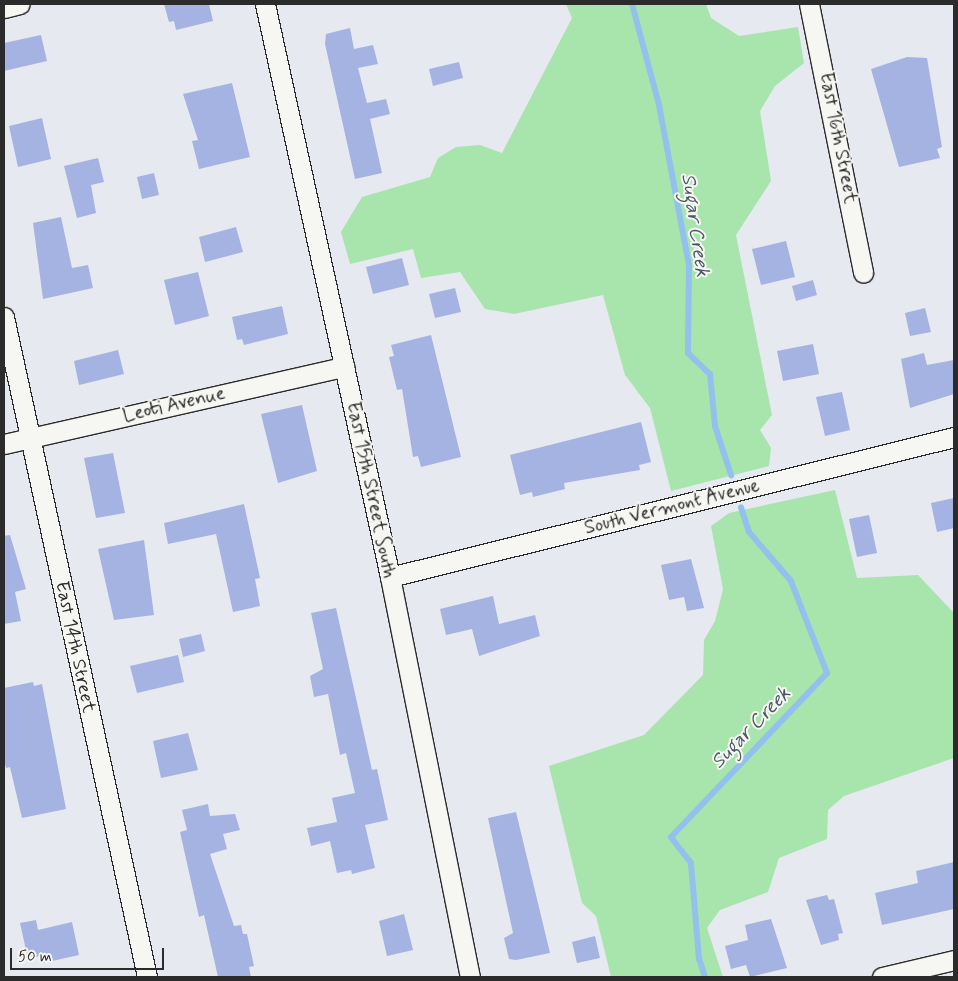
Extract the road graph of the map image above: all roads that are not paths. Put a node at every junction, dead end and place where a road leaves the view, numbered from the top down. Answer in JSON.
{"nodes":[{"id":1,"x":20,"y":4,"type":"edge"},
{"id":2,"x":265,"y":4,"type":"edge"},
{"id":3,"x":809,"y":4,"type":"edge"},
{"id":4,"x":4,"y":8,"type":"edge"},
{"id":5,"x":863,"y":273,"type":"dead end"},
{"id":6,"x":4,"y":317,"type":"edge"},
{"id":7,"x":344,"y":367,"type":"junction"},
{"id":8,"x":954,"y":437,"type":"edge"},
{"id":9,"x":29,"y":438,"type":"junction"},
{"id":10,"x":4,"y":444,"type":"edge"},
{"id":11,"x":390,"y":577,"type":"junction"},
{"id":12,"x":954,"y":960,"type":"edge"},
{"id":13,"x":147,"y":977,"type":"edge"},
{"id":14,"x":470,"y":977,"type":"edge"},
{"id":15,"x":882,"y":977,"type":"edge"}],
"edges":[{"from":1,"to":4,"type":"street"},
{"from":2,"to":7,"type":"street","name":"East 15th Street South"},
{"from":3,"to":5,"type":"street","name":"East 16th Street"},
{"from":6,"to":9,"type":"street","name":"East 14th Street"},
{"from":7,"to":9,"type":"street","name":"Leoti Avenue"},
{"from":7,"to":11,"type":"street","name":"East 15th Street South"},
{"from":8,"to":11,"type":"street","name":"South Vermont Avenue"},
{"from":9,"to":10,"type":"street","name":"Leoti Avenue"},
{"from":9,"to":13,"type":"street","name":"East 14th Street"},
{"from":11,"to":14,"type":"street","name":"East 15th Street South"},
{"from":12,"to":15,"type":"street"}]}
